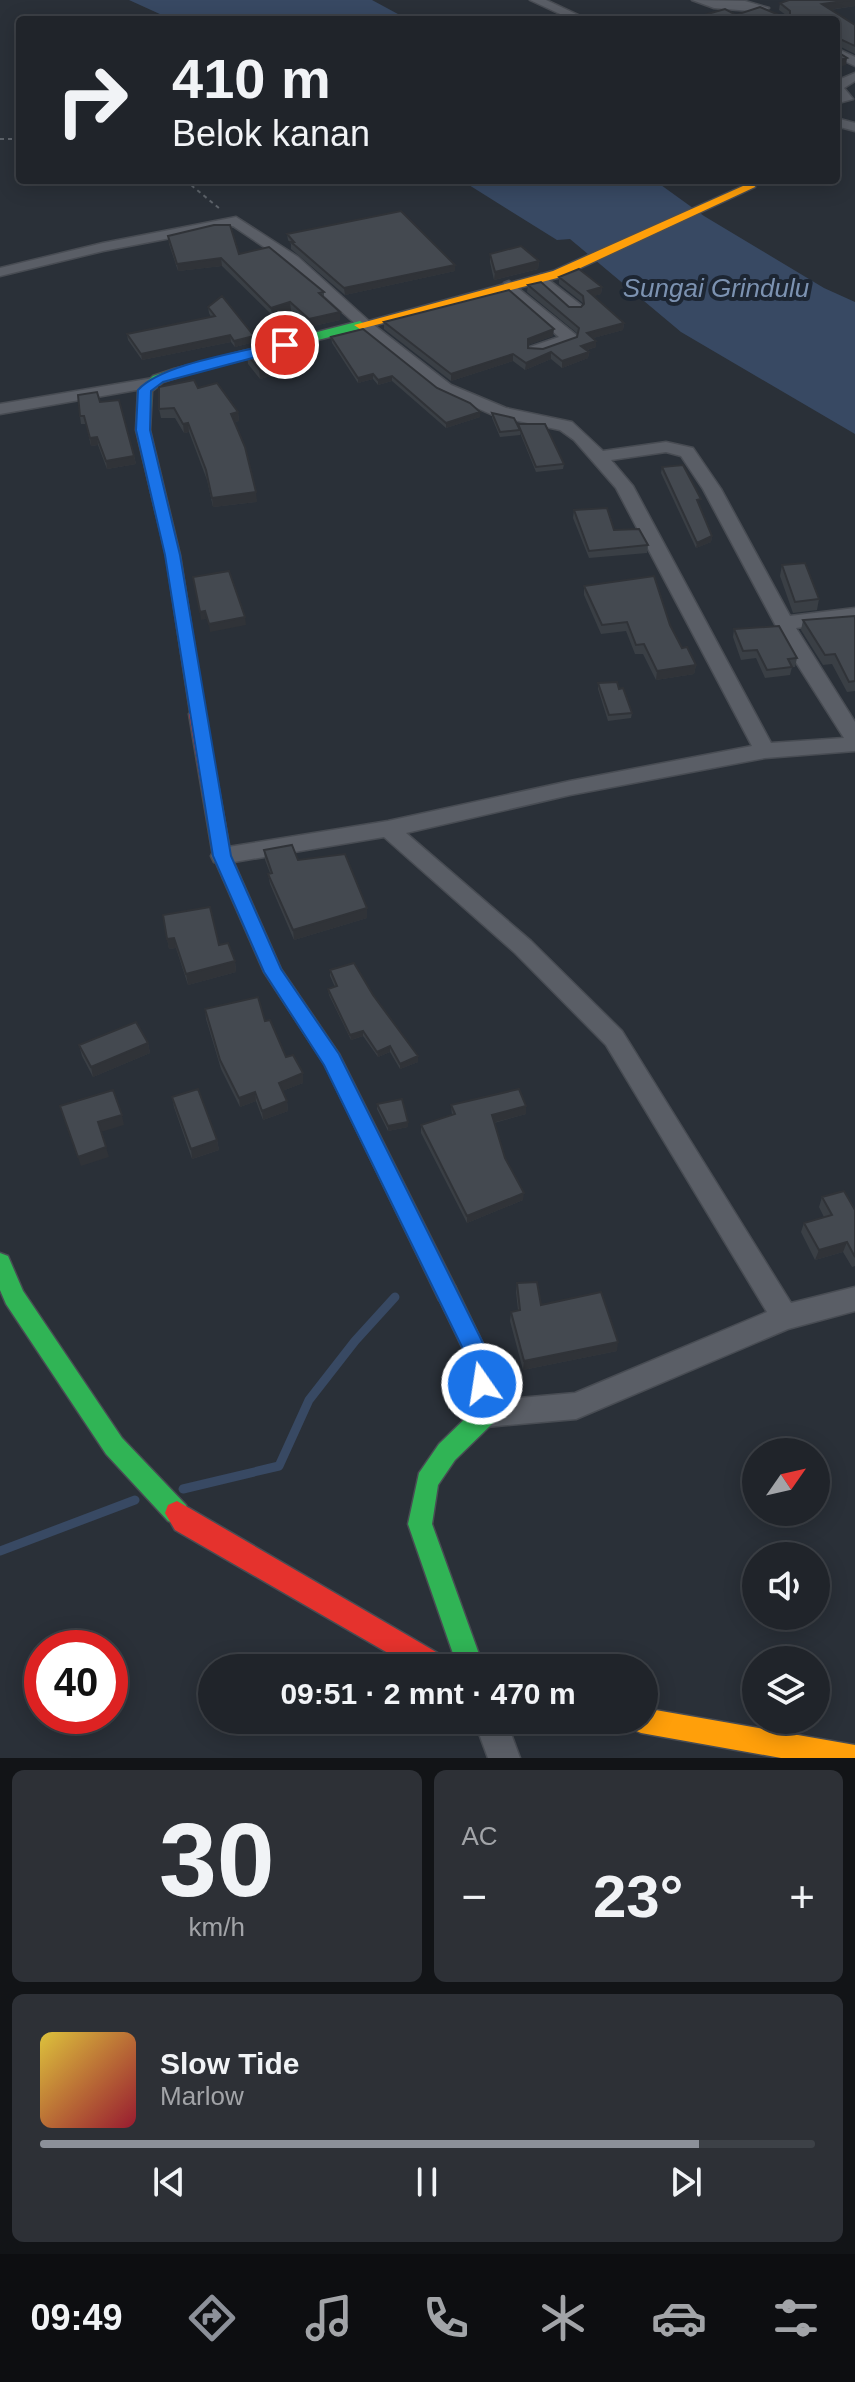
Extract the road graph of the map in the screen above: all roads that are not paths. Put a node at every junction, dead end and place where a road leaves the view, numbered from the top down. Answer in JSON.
{"nodes":[{"id":1,"x":536,"y":0,"type":"edge"},
{"id":2,"x":698,"y":0,"type":"edge"},
{"id":3,"x":769,"y":9,"type":"edge"},
{"id":4,"x":574,"y":16,"type":"edge"},
{"id":5,"x":748,"y":184,"type":"edge"},
{"id":6,"x":0,"y":272,"type":"edge"},
{"id":7,"x":541,"y":278,"type":"junction"},
{"id":8,"x":509,"y":286,"type":"junction"},
{"id":9,"x":576,"y":308,"type":"edge"},
{"id":10,"x":365,"y":325,"type":"junction"},
{"id":11,"x":536,"y":350,"type":"edge"},
{"id":12,"x":153,"y":383,"type":"junction"},
{"id":13,"x":0,"y":409,"type":"edge"},
{"id":14,"x":599,"y":457,"type":"junction"},
{"id":15,"x":855,"y":614,"type":"edge"},
{"id":16,"x":785,"y":623,"type":"junction"},
{"id":17,"x":855,"y":738,"type":"edge"},
{"id":18,"x":855,"y":744,"type":"edge"},
{"id":19,"x":765,"y":751,"type":"junction"},
{"id":20,"x":388,"y":829,"type":"junction"},
{"id":21,"x":222,"y":856,"type":"junction"},
{"id":22,"x":0,"y":1263,"type":"edge"},
{"id":23,"x":855,"y":1299,"type":"edge"},
{"id":24,"x":785,"y":1317,"type":"junction"},
{"id":25,"x":486,"y":1414,"type":"junction"},
{"id":26,"x":415,"y":1654,"type":"edge"},
{"id":27,"x":466,"y":1654,"type":"edge"},
{"id":28,"x":658,"y":1723,"type":"edge"},
{"id":29,"x":495,"y":1734,"type":"edge"},
{"id":30,"x":504,"y":1758,"type":"edge"},
{"id":31,"x":855,"y":1758,"type":"edge"}],
"edges":[{"from":1,"to":4,"type":"street"},
{"from":2,"to":3,"type":"street"},
{"from":5,"to":7,"type":"main road"},
{"from":6,"to":10,"type":"street"},
{"from":7,"to":8,"type":"main road"},
{"from":7,"to":9,"type":"street"},
{"from":8,"to":10,"type":"main road"},
{"from":8,"to":11,"type":"street"},
{"from":10,"to":12,"type":"main road"},
{"from":10,"to":14,"type":"street"},
{"from":12,"to":13,"type":"street"},
{"from":12,"to":21,"type":"main road"},
{"from":14,"to":16,"type":"street"},
{"from":14,"to":19,"type":"street"},
{"from":15,"to":16,"type":"street"},
{"from":16,"to":17,"type":"street"},
{"from":18,"to":19,"type":"street"},
{"from":19,"to":20,"type":"street"},
{"from":20,"to":21,"type":"street"},
{"from":20,"to":24,"type":"street"},
{"from":21,"to":25,"type":"main road"},
{"from":22,"to":26,"type":"main road"},
{"from":23,"to":24,"type":"street"},
{"from":24,"to":25,"type":"street"},
{"from":25,"to":27,"type":"main road"},
{"from":28,"to":31,"type":"main road"},
{"from":29,"to":30,"type":"street"}]}
